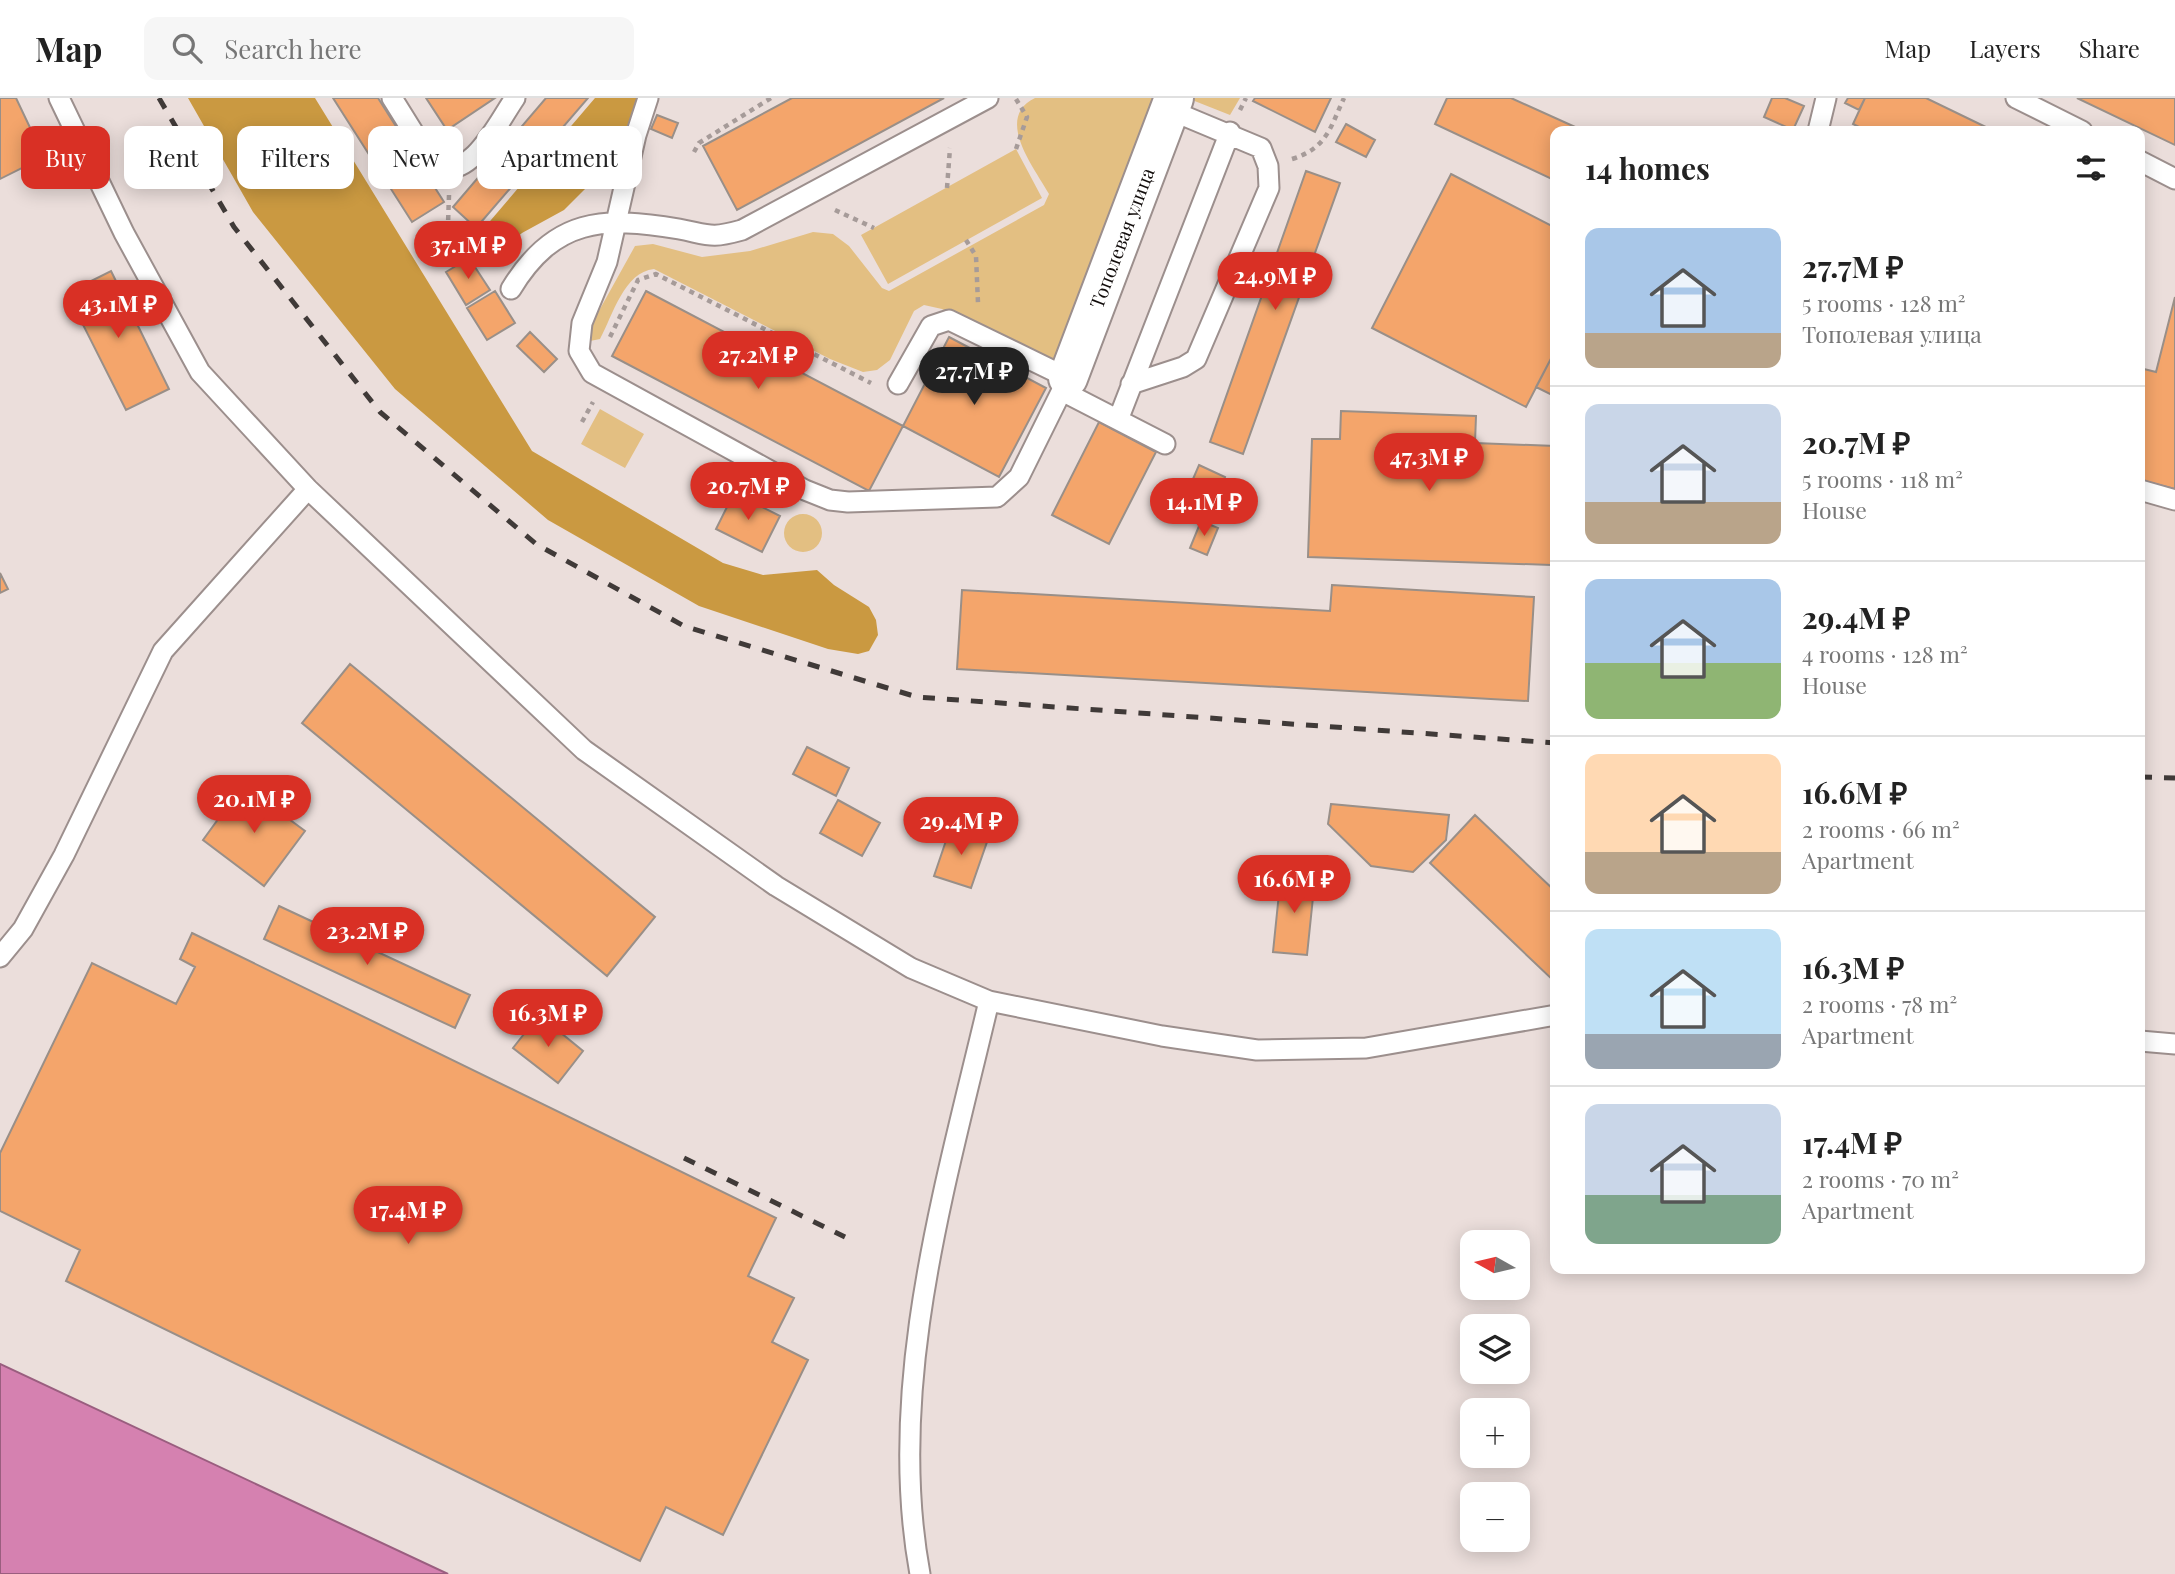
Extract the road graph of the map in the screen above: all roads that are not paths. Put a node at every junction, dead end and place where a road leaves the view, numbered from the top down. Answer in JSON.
{"nodes":[{"id":1,"x":59,"y":98,"type":"edge"},
{"id":2,"x":392,"y":98,"type":"edge"},
{"id":3,"x":514,"y":98,"type":"edge"},
{"id":4,"x":648,"y":98,"type":"edge"},
{"id":5,"x":988,"y":98,"type":"edge"},
{"id":6,"x":1826,"y":98,"type":"edge"},
{"id":7,"x":2016,"y":98,"type":"edge"},
{"id":8,"x":1172,"y":104,"type":"edge"},
{"id":9,"x":1819,"y":126,"type":"edge"},
{"id":10,"x":2072,"y":126,"type":"edge"},
{"id":11,"x":1230,"y":132,"type":"junction"},
{"id":12,"x":2145,"y":163,"type":"edge"},
{"id":13,"x":2175,"y":178,"type":"edge"},
{"id":14,"x":616,"y":222,"type":"junction"},
{"id":15,"x":511,"y":289,"type":"dead end"},
{"id":16,"x":898,"y":384,"type":"road end"},
{"id":17,"x":1131,"y":384,"type":"junction"},
{"id":18,"x":1065,"y":385,"type":"junction"},
{"id":19,"x":1118,"y":420,"type":"junction"},
{"id":20,"x":1165,"y":444,"type":"dead end"},
{"id":21,"x":307,"y":489,"type":"junction"},
{"id":22,"x":2145,"y":492,"type":"edge"},
{"id":23,"x":2175,"y":500,"type":"edge"},
{"id":24,"x":0,"y":957,"type":"edge"},
{"id":25,"x":989,"y":1001,"type":"junction"},
{"id":26,"x":1550,"y":1016,"type":"edge"},
{"id":27,"x":2145,"y":1041,"type":"edge"},
{"id":28,"x":2175,"y":1044,"type":"edge"},
{"id":29,"x":920,"y":1574,"type":"edge"}],
"edges":[{"from":1,"to":21,"type":"lane"},
{"from":2,"to":3,"type":"lane"},
{"from":4,"to":14,"type":"lane"},
{"from":5,"to":14,"type":"lane"},
{"from":6,"to":9,"type":"lane"},
{"from":7,"to":10,"type":"lane"},
{"from":8,"to":11,"type":"lane"},
{"from":8,"to":18,"type":"street","name":"Тополевая улица"},
{"from":11,"to":17,"type":"lane"},
{"from":11,"to":17,"type":"lane"},
{"from":12,"to":13,"type":"lane"},
{"from":14,"to":15,"type":"lane"},
{"from":14,"to":18,"type":"lane"},
{"from":16,"to":18,"type":"lane"},
{"from":17,"to":19,"type":"lane"},
{"from":18,"to":19,"type":"lane"},
{"from":19,"to":20,"type":"lane"},
{"from":21,"to":24,"type":"lane"},
{"from":21,"to":25,"type":"lane"},
{"from":22,"to":23,"type":"lane"},
{"from":25,"to":26,"type":"lane"},
{"from":25,"to":29,"type":"lane"},
{"from":27,"to":28,"type":"lane"}]}
